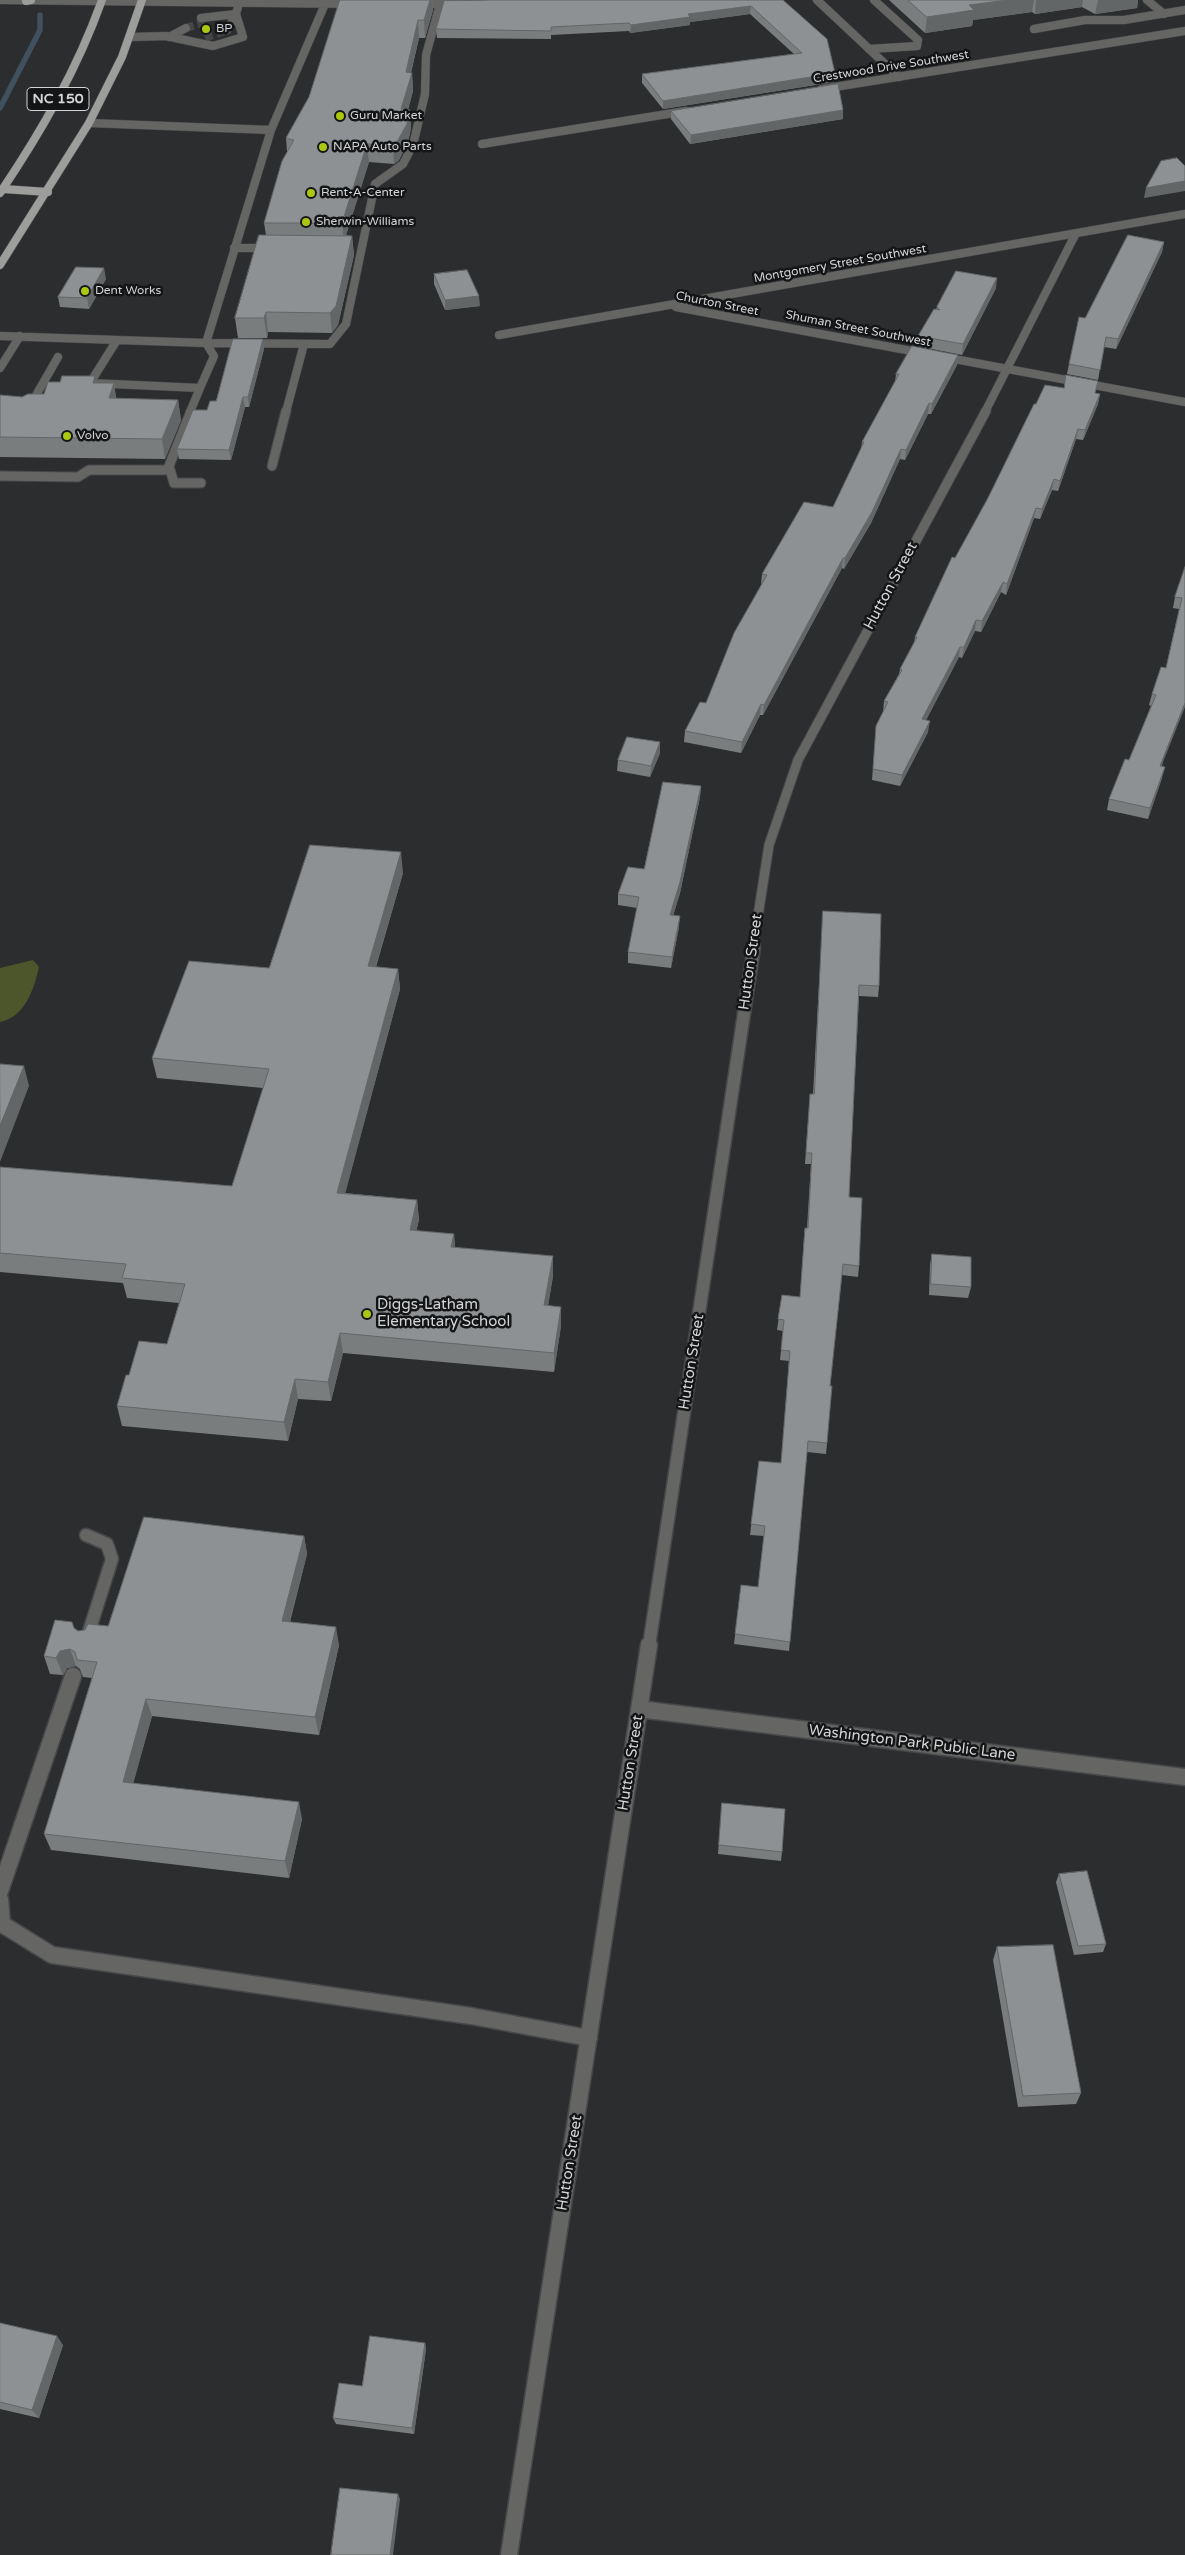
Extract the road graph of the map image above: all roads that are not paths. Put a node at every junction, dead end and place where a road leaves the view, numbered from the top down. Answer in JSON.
{"nodes":[{"id":1,"x":0,"y":0,"type":"edge"},
{"id":2,"x":28,"y":0,"type":"edge"},
{"id":3,"x":817,"y":0,"type":"edge"},
{"id":4,"x":874,"y":0,"type":"edge"},
{"id":5,"x":1147,"y":0,"type":"edge"},
{"id":6,"x":102,"y":1,"type":"edge"},
{"id":7,"x":142,"y":1,"type":"edge"},
{"id":8,"x":224,"y":1,"type":"edge"},
{"id":9,"x":239,"y":3,"type":"junction"},
{"id":10,"x":325,"y":4,"type":"junction"},
{"id":11,"x":359,"y":4,"type":"edge"},
{"id":12,"x":412,"y":4,"type":"edge"},
{"id":13,"x":440,"y":4,"type":"junction"},
{"id":14,"x":468,"y":4,"type":"edge"},
{"id":15,"x":1185,"y":10,"type":"edge"},
{"id":16,"x":236,"y":14,"type":"junction"},
{"id":17,"x":1164,"y":14,"type":"junction"},
{"id":18,"x":205,"y":19,"type":"tunnel mouth"},
{"id":19,"x":183,"y":27,"type":"tunnel mouth"},
{"id":20,"x":1034,"y":29,"type":"dead end"},
{"id":21,"x":227,"y":30,"type":"tunnel mouth"},
{"id":22,"x":1185,"y":31,"type":"edge"},
{"id":23,"x":130,"y":36,"type":"junction"},
{"id":24,"x":169,"y":37,"type":"junction"},
{"id":25,"x":205,"y":38,"type":"tunnel mouth"},
{"id":26,"x":190,"y":43,"type":"junction"},
{"id":27,"x":869,"y":49,"type":"junction"},
{"id":28,"x":899,"y":77,"type":"junction"},
{"id":29,"x":812,"y":91,"type":"edge"},
{"id":30,"x":695,"y":110,"type":"edge"},
{"id":31,"x":89,"y":123,"type":"junction"},
{"id":32,"x":271,"y":130,"type":"junction"},
{"id":33,"x":482,"y":144,"type":"dead end"},
{"id":34,"x":1,"y":191,"type":"edge"},
{"id":35,"x":48,"y":192,"type":"junction"},
{"id":36,"x":1185,"y":214,"type":"edge"},
{"id":37,"x":1075,"y":235,"type":"junction"},
{"id":38,"x":234,"y":248,"type":"junction"},
{"id":39,"x":284,"y":248,"type":"edge"},
{"id":40,"x":353,"y":248,"type":"edge"},
{"id":41,"x":362,"y":248,"type":"junction"},
{"id":42,"x":0,"y":265,"type":"edge"},
{"id":43,"x":668,"y":306,"type":"junction"},
{"id":44,"x":762,"y":324,"type":"joint"},
{"id":45,"x":499,"y":335,"type":"dead end"},
{"id":46,"x":0,"y":336,"type":"edge"},
{"id":47,"x":20,"y":336,"type":"junction"},
{"id":48,"x":117,"y":340,"type":"junction"},
{"id":49,"x":206,"y":343,"type":"junction"},
{"id":50,"x":304,"y":344,"type":"junction"},
{"id":51,"x":58,"y":357,"type":"dead end"},
{"id":52,"x":0,"y":368,"type":"edge"},
{"id":53,"x":1008,"y":370,"type":"junction"},
{"id":54,"x":200,"y":388,"type":"junction"},
{"id":55,"x":1185,"y":402,"type":"edge"},
{"id":56,"x":0,"y":409,"type":"edge"},
{"id":57,"x":272,"y":466,"type":"dead end"},
{"id":58,"x":170,"y":470,"type":"junction"},
{"id":59,"x":0,"y":476,"type":"edge"},
{"id":60,"x":201,"y":483,"type":"dead end"},
{"id":61,"x":86,"y":1535,"type":"dead end"},
{"id":62,"x":86,"y":1641,"type":"edge"},
{"id":63,"x":73,"y":1676,"type":"edge"},
{"id":64,"x":639,"y":1708,"type":"junction"},
{"id":65,"x":1185,"y":1777,"type":"edge"},
{"id":66,"x":0,"y":1892,"type":"edge"},
{"id":67,"x":0,"y":1899,"type":"edge"},
{"id":68,"x":589,"y":2038,"type":"junction"},
{"id":69,"x":509,"y":2555,"type":"edge"}],
"edges":[{"from":1,"to":2,"type":"street"},
{"from":2,"to":6,"type":"street"},
{"from":3,"to":27,"type":"street"},
{"from":4,"to":27,"type":"street"},
{"from":5,"to":17,"type":"street"},
{"from":6,"to":7,"type":"street"},
{"from":6,"to":34,"type":"main road","number":"NC 150"},
{"from":7,"to":8,"type":"street"},
{"from":7,"to":23,"type":"main road","number":"NC 150"},
{"from":8,"to":9,"type":"street"},
{"from":9,"to":10,"type":"street"},
{"from":9,"to":16,"type":"street"},
{"from":10,"to":11,"type":"street"},
{"from":10,"to":32,"type":"street"},
{"from":12,"to":13,"type":"street"},
{"from":13,"to":14,"type":"street"},
{"from":13,"to":41,"type":"street"},
{"from":15,"to":17,"type":"street"},
{"from":16,"to":18,"type":"street"},
{"from":16,"to":21,"type":"street"},
{"from":16,"to":26,"type":"street"},
{"from":17,"to":20,"type":"street"},
{"from":19,"to":24,"type":"street"},
{"from":22,"to":28,"type":"street","name":"Crestwood Drive Southwest"},
{"from":23,"to":24,"type":"street"},
{"from":23,"to":31,"type":"main road","number":"NC 150"},
{"from":24,"to":26,"type":"street"},
{"from":25,"to":26,"type":"street"},
{"from":27,"to":28,"type":"street"},
{"from":28,"to":29,"type":"street","name":"Crestwood Drive Southwest"},
{"from":30,"to":33,"type":"street"},
{"from":31,"to":32,"type":"street"},
{"from":31,"to":35,"type":"main road","number":"NC 150"},
{"from":32,"to":38,"type":"street"},
{"from":34,"to":35,"type":"main road"},
{"from":35,"to":42,"type":"main road","number":"NC 150"},
{"from":36,"to":37,"type":"street","name":"Montgomery Street Southwest"},
{"from":37,"to":43,"type":"street","name":"Montgomery Street Southwest"},
{"from":37,"to":53,"type":"street","name":"Hutton Street"},
{"from":38,"to":39,"type":"street"},
{"from":38,"to":49,"type":"street"},
{"from":40,"to":41,"type":"street"},
{"from":41,"to":50,"type":"street"},
{"from":43,"to":44,"type":"street","name":"Churton Street"},
{"from":43,"to":45,"type":"street","name":"Montgomery Street Southwest"},
{"from":44,"to":53,"type":"street","name":"Shuman Street Southwest"},
{"from":46,"to":47,"type":"street"},
{"from":47,"to":48,"type":"street"},
{"from":47,"to":52,"type":"street"},
{"from":48,"to":49,"type":"street"},
{"from":48,"to":54,"type":"street"},
{"from":49,"to":50,"type":"street"},
{"from":49,"to":54,"type":"street"},
{"from":50,"to":57,"type":"street"},
{"from":51,"to":56,"type":"street"},
{"from":53,"to":55,"type":"street","name":"Shuman Street Southwest"},
{"from":53,"to":64,"type":"street","name":"Hutton Street"},
{"from":54,"to":58,"type":"street"},
{"from":58,"to":59,"type":"street"},
{"from":58,"to":60,"type":"street"},
{"from":61,"to":62,"type":"street"},
{"from":63,"to":66,"type":"street"},
{"from":64,"to":65,"type":"street","name":"Washington Park Public Lane"},
{"from":64,"to":68,"type":"street","name":"Hutton Street"},
{"from":67,"to":68,"type":"street"},
{"from":68,"to":69,"type":"street","name":"Hutton Street"}]}
